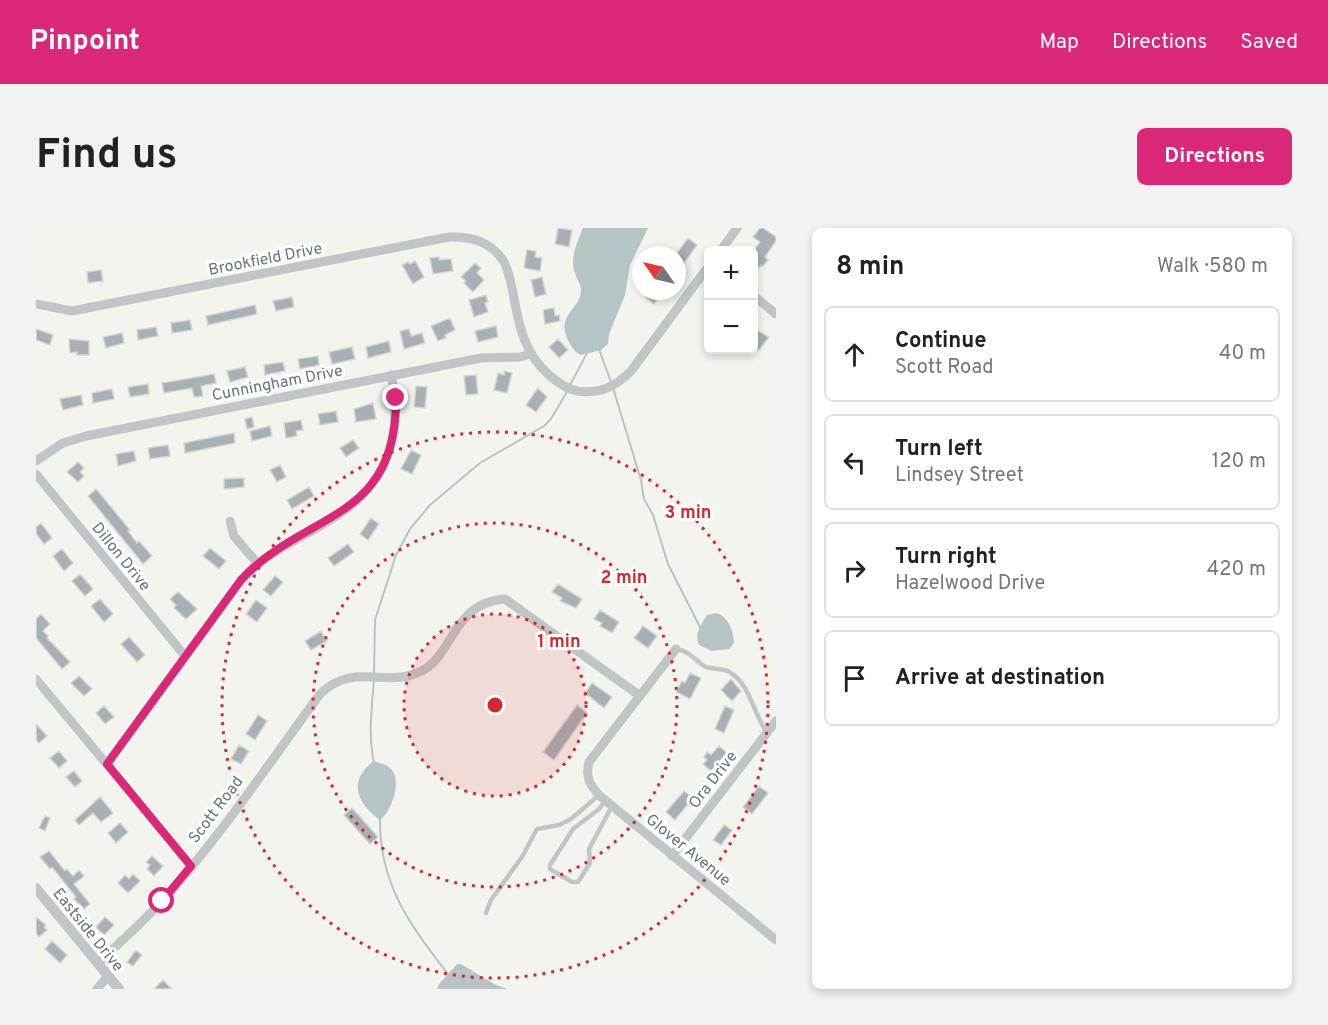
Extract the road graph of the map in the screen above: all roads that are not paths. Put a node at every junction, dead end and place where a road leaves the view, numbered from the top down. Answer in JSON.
{"nodes":[{"id":1,"x":737,"y":228,"type":"edge"},
{"id":2,"x":449,"y":232,"type":"edge"},
{"id":3,"x":724,"y":246,"type":"edge"},
{"id":4,"x":704,"y":272,"type":"edge"},
{"id":5,"x":758,"y":300,"type":"edge"},
{"id":6,"x":36,"y":303,"type":"edge"},
{"id":7,"x":776,"y":314,"type":"edge"},
{"id":8,"x":530,"y":354,"type":"junction"},
{"id":9,"x":391,"y":375,"type":"junction"},
{"id":10,"x":36,"y":461,"type":"edge"},
{"id":11,"x":36,"y":474,"type":"edge"},
{"id":12,"x":230,"y":521,"type":"dead end"},
{"id":13,"x":257,"y":563,"type":"junction"},
{"id":14,"x":676,"y":649,"type":"joint"},
{"id":15,"x":185,"y":656,"type":"junction"},
{"id":16,"x":36,"y":679,"type":"edge"},
{"id":17,"x":640,"y":696,"type":"junction"},
{"id":18,"x":776,"y":721,"type":"edge"},
{"id":19,"x":767,"y":732,"type":"junction"},
{"id":20,"x":107,"y":764,"type":"junction"},
{"id":21,"x":605,"y":800,"type":"junction"},
{"id":22,"x":672,"y":856,"type":"junction"},
{"id":23,"x":191,"y":866,"type":"junction"},
{"id":24,"x":36,"y":888,"type":"edge"},
{"id":25,"x":486,"y":912,"type":"dead end"},
{"id":26,"x":776,"y":940,"type":"edge"},
{"id":27,"x":98,"y":963,"type":"junction"},
{"id":28,"x":108,"y":976,"type":"junction"},
{"id":29,"x":97,"y":989,"type":"edge"},
{"id":30,"x":119,"y":989,"type":"edge"}],
"edges":[{"from":1,"to":3,"type":"street"},
{"from":2,"to":6,"type":"street","name":"Brookfield Drive"},
{"from":2,"to":8,"type":"street","name":"Brookfield Drive"},
{"from":4,"to":8,"type":"street","name":"Brookfield Drive"},
{"from":5,"to":7,"type":"street"},
{"from":8,"to":9,"type":"street","name":"Cunningham Drive"},
{"from":9,"to":10,"type":"street","name":"Cunningham Drive"},
{"from":9,"to":13,"type":"street"},
{"from":11,"to":15,"type":"street","name":"Dillon Drive"},
{"from":12,"to":13,"type":"street"},
{"from":13,"to":15,"type":"street"},
{"from":14,"to":17,"type":"street"},
{"from":14,"to":19,"type":"lane"},
{"from":15,"to":20,"type":"street"},
{"from":16,"to":20,"type":"street"},
{"from":17,"to":21,"type":"street","name":"Glover Avenue"},
{"from":17,"to":23,"type":"street","name":"Scott Road"},
{"from":18,"to":19,"type":"street","name":"Ora Drive"},
{"from":19,"to":22,"type":"street","name":"Ora Drive"},
{"from":20,"to":23,"type":"street"},
{"from":21,"to":21,"type":"lane"},
{"from":21,"to":22,"type":"street","name":"Glover Avenue"},
{"from":21,"to":25,"type":"lane"},
{"from":22,"to":26,"type":"street","name":"Glover Avenue"},
{"from":23,"to":27,"type":"street","name":"Scott Road"},
{"from":24,"to":27,"type":"street","name":"Eastside Drive"},
{"from":27,"to":28,"type":"street","name":"Eastside Drive"},
{"from":28,"to":29,"type":"street"},
{"from":28,"to":30,"type":"street","name":"Eastside Drive"}]}
